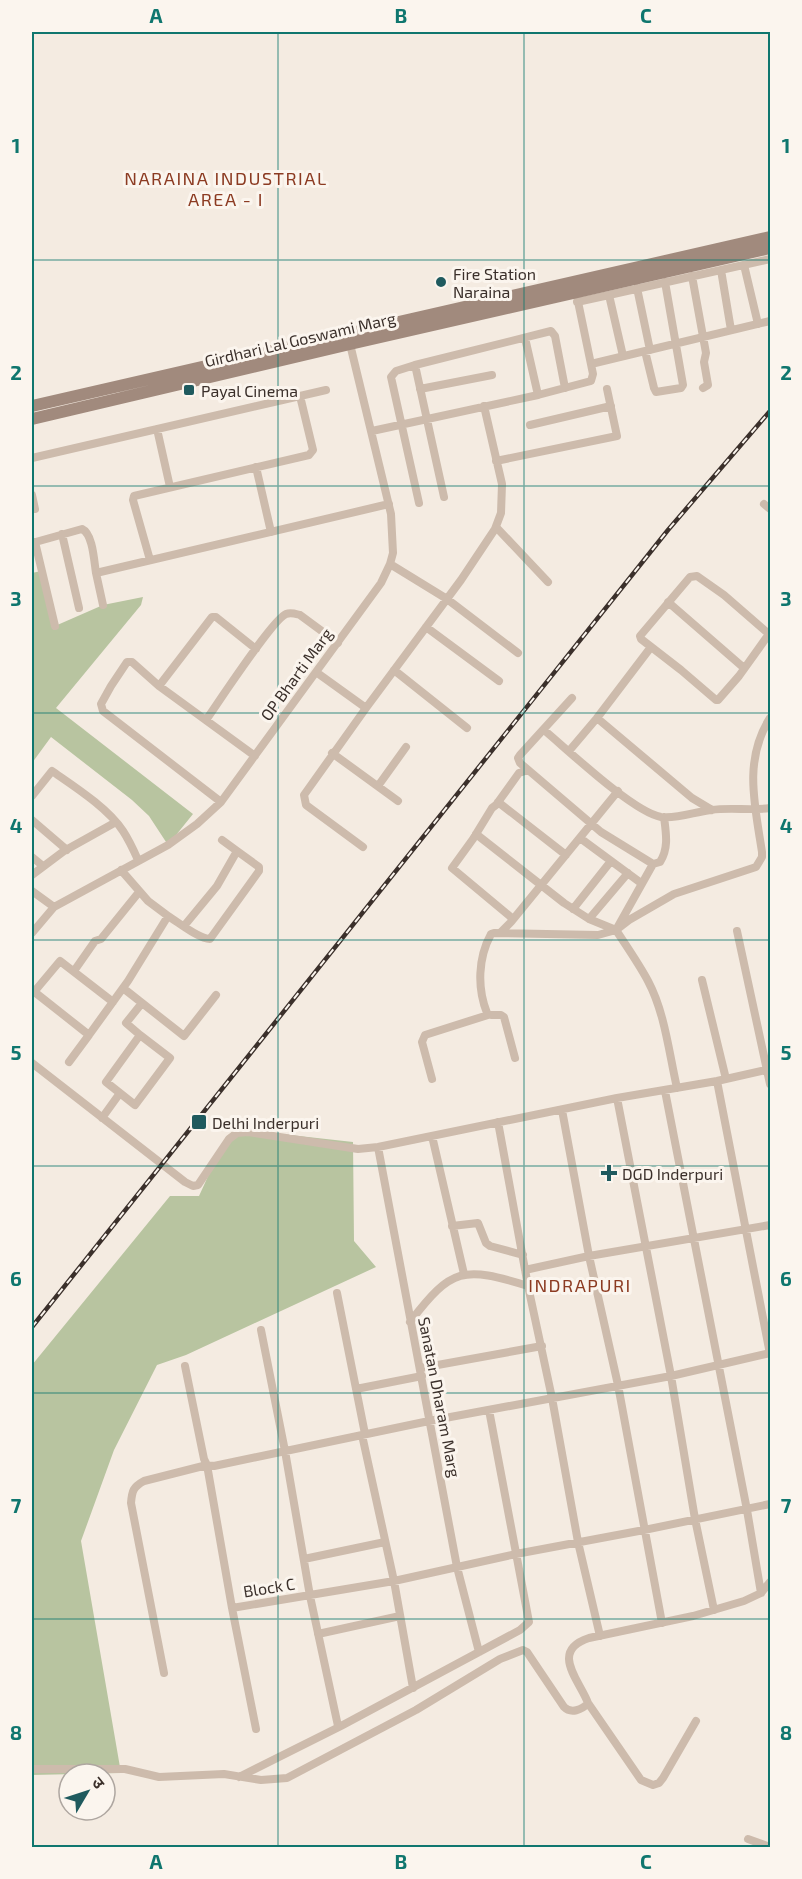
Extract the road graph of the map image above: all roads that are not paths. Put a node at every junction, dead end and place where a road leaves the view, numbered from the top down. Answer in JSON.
{"nodes":[{"id":1,"x":771,"y":237,"type":"edge"},
{"id":2,"x":771,"y":248,"type":"edge"},
{"id":3,"x":771,"y":259,"type":"edge"},
{"id":4,"x":744,"y":265,"type":"junction"},
{"id":5,"x":721,"y":270,"type":"junction"},
{"id":6,"x":692,"y":276,"type":"junction"},
{"id":7,"x":666,"y":282,"type":"junction"},
{"id":8,"x":637,"y":288,"type":"junction"},
{"id":9,"x":609,"y":295,"type":"junction"},
{"id":10,"x":576,"y":297,"type":"junction"},
{"id":11,"x":771,"y":321,"type":"edge"},
{"id":12,"x":758,"y":324,"type":"junction"},
{"id":13,"x":731,"y":330,"type":"junction"},
{"id":14,"x":704,"y":337,"type":"junction"},
{"id":15,"x":525,"y":338,"type":"junction"},
{"id":16,"x":349,"y":339,"type":"junction"},
{"id":17,"x":676,"y":343,"type":"junction"},
{"id":18,"x":648,"y":350,"type":"junction"},
{"id":19,"x":623,"y":356,"type":"junction"},
{"id":20,"x":591,"y":364,"type":"junction"},
{"id":21,"x":415,"y":365,"type":"junction"},
{"id":22,"x":492,"y":375,"type":"dead end"},
{"id":23,"x":566,"y":388,"type":"junction"},
{"id":24,"x":703,"y":388,"type":"dead end"},
{"id":25,"x":420,"y":389,"type":"junction"},
{"id":26,"x":607,"y":389,"type":"dead end"},
{"id":27,"x":326,"y":390,"type":"dead end"},
{"id":28,"x":538,"y":395,"type":"junction"},
{"id":29,"x":300,"y":396,"type":"junction"},
{"id":30,"x":32,"y":406,"type":"edge"},
{"id":31,"x":483,"y":406,"type":"junction"},
{"id":32,"x":611,"y":406,"type":"junction"},
{"id":33,"x":32,"y":419,"type":"edge"},
{"id":34,"x":428,"y":419,"type":"junction"},
{"id":35,"x":402,"y":425,"type":"junction"},
{"id":36,"x":530,"y":425,"type":"dead end"},
{"id":37,"x":157,"y":429,"type":"junction"},
{"id":38,"x":372,"y":431,"type":"junction"},
{"id":39,"x":32,"y":458,"type":"edge"},
{"id":40,"x":496,"y":461,"type":"junction"},
{"id":41,"x":255,"y":467,"type":"junction"},
{"id":42,"x":170,"y":487,"type":"junction"},
{"id":43,"x":32,"y":495,"type":"edge"},
{"id":44,"x":444,"y":497,"type":"dead end"},
{"id":45,"x":419,"y":503,"type":"dead end"},
{"id":46,"x":389,"y":504,"type":"junction"},
{"id":47,"x":35,"y":509,"type":"dead end"},
{"id":48,"x":496,"y":526,"type":"junction"},
{"id":49,"x":271,"y":532,"type":"junction"},
{"id":50,"x":62,"y":534,"type":"junction"},
{"id":51,"x":33,"y":543,"type":"edge"},
{"id":52,"x":150,"y":561,"type":"junction"},
{"id":53,"x":390,"y":564,"type":"junction"},
{"id":54,"x":41,"y":571,"type":"junction"},
{"id":55,"x":32,"y":573,"type":"edge"},
{"id":56,"x":96,"y":573,"type":"junction"},
{"id":57,"x":548,"y":582,"type":"dead end"},
{"id":58,"x":447,"y":599,"type":"junction"},
{"id":59,"x":668,"y":602,"type":"junction"},
{"id":60,"x":103,"y":604,"type":"dead end"},
{"id":61,"x":79,"y":608,"type":"dead end"},
{"id":62,"x":55,"y":626,"type":"dead end"},
{"id":63,"x":426,"y":627,"type":"junction"},
{"id":64,"x":770,"y":635,"type":"edge"},
{"id":65,"x":338,"y":643,"type":"junction"},
{"id":66,"x":651,"y":647,"type":"junction"},
{"id":67,"x":256,"y":649,"type":"junction"},
{"id":68,"x":518,"y":653,"type":"dead end"},
{"id":69,"x":744,"y":668,"type":"junction"},
{"id":70,"x":394,"y":670,"type":"junction"},
{"id":71,"x":316,"y":672,"type":"junction"},
{"id":72,"x":499,"y":681,"type":"dead end"},
{"id":73,"x":159,"y":686,"type":"junction"},
{"id":74,"x":572,"y":698,"type":"dead end"},
{"id":75,"x":366,"y":708,"type":"junction"},
{"id":76,"x":597,"y":718,"type":"junction"},
{"id":77,"x":771,"y":718,"type":"edge"},
{"id":78,"x":206,"y":720,"type":"junction"},
{"id":79,"x":467,"y":728,"type":"dead end"},
{"id":80,"x":544,"y":730,"type":"junction"},
{"id":81,"x":406,"y":747,"type":"dead end"},
{"id":82,"x":569,"y":751,"type":"junction"},
{"id":83,"x":332,"y":753,"type":"junction"},
{"id":84,"x":255,"y":756,"type":"junction"},
{"id":85,"x":528,"y":770,"type":"junction"},
{"id":86,"x":378,"y":786,"type":"junction"},
{"id":87,"x":618,"y":791,"type":"junction"},
{"id":88,"x":32,"y":796,"type":"edge"},
{"id":89,"x":398,"y":801,"type":"dead end"},
{"id":90,"x":222,"y":802,"type":"junction"},
{"id":91,"x":498,"y":802,"type":"junction"},
{"id":92,"x":771,"y":808,"type":"edge"},
{"id":93,"x":712,"y":810,"type":"junction"},
{"id":94,"x":754,"y":810,"type":"junction"},
{"id":95,"x":664,"y":817,"type":"junction"},
{"id":96,"x":32,"y":820,"type":"edge"},
{"id":97,"x":116,"y":822,"type":"junction"},
{"id":98,"x":591,"y":824,"type":"junction"},
{"id":99,"x":476,"y":834,"type":"junction"},
{"id":100,"x":580,"y":838,"type":"junction"},
{"id":101,"x":222,"y":840,"type":"dead end"},
{"id":102,"x":363,"y":847,"type":"dead end"},
{"id":103,"x":66,"y":850,"type":"junction"},
{"id":104,"x":237,"y":851,"type":"junction"},
{"id":105,"x":766,"y":852,"type":"edge"},
{"id":106,"x":566,"y":855,"type":"junction"},
{"id":107,"x":32,"y":857,"type":"edge"},
{"id":108,"x":138,"y":861,"type":"junction"},
{"id":109,"x":611,"y":861,"type":"junction"},
{"id":110,"x":653,"y":864,"type":"junction"},
{"id":111,"x":43,"y":866,"type":"junction"},
{"id":112,"x":121,"y":870,"type":"junction"},
{"id":113,"x":628,"y":873,"type":"junction"},
{"id":114,"x":32,"y":875,"type":"edge"},
{"id":115,"x":641,"y":883,"type":"junction"},
{"id":116,"x":542,"y":887,"type":"junction"},
{"id":117,"x":32,"y":891,"type":"edge"},
{"id":118,"x":139,"y":892,"type":"junction"},
{"id":119,"x":54,"y":907,"type":"junction"},
{"id":120,"x":573,"y":909,"type":"junction"},
{"id":121,"x":168,"y":916,"type":"junction"},
{"id":122,"x":590,"y":919,"type":"junction"},
{"id":123,"x":512,"y":922,"type":"junction"},
{"id":124,"x":184,"y":926,"type":"junction"},
{"id":125,"x":616,"y":930,"type":"junction"},
{"id":126,"x":738,"y":931,"type":"dead end"},
{"id":127,"x":32,"y":933,"type":"edge"},
{"id":128,"x":500,"y":933,"type":"junction"},
{"id":129,"x":74,"y":971,"type":"junction"},
{"id":130,"x":702,"y":981,"type":"dead end"},
{"id":131,"x":123,"y":988,"type":"junction"},
{"id":132,"x":33,"y":991,"type":"edge"},
{"id":133,"x":216,"y":995,"type":"dead end"},
{"id":134,"x":113,"y":1002,"type":"junction"},
{"id":135,"x":142,"y":1003,"type":"junction"},
{"id":136,"x":488,"y":1015,"type":"junction"},
{"id":137,"x":89,"y":1035,"type":"junction"},
{"id":138,"x":140,"y":1035,"type":"junction"},
{"id":139,"x":515,"y":1058,"type":"dead end"},
{"id":140,"x":69,"y":1062,"type":"dead end"},
{"id":141,"x":32,"y":1063,"type":"edge"},
{"id":142,"x":769,"y":1070,"type":"edge"},
{"id":143,"x":432,"y":1079,"type":"dead end"},
{"id":144,"x":721,"y":1080,"type":"junction"},
{"id":145,"x":771,"y":1084,"type":"edge"},
{"id":146,"x":677,"y":1088,"type":"junction"},
{"id":147,"x":665,"y":1091,"type":"junction"},
{"id":148,"x":120,"y":1093,"type":"junction"},
{"id":149,"x":617,"y":1098,"type":"junction"},
{"id":150,"x":562,"y":1110,"type":"junction"},
{"id":151,"x":102,"y":1118,"type":"junction"},
{"id":152,"x":498,"y":1122,"type":"junction"},
{"id":153,"x":432,"y":1136,"type":"junction"},
{"id":154,"x":378,"y":1147,"type":"junction"},
{"id":155,"x":771,"y":1225,"type":"edge"},
{"id":156,"x":452,"y":1226,"type":"junction"},
{"id":157,"x":747,"y":1230,"type":"junction"},
{"id":158,"x":693,"y":1239,"type":"junction"},
{"id":159,"x":645,"y":1247,"type":"junction"},
{"id":160,"x":523,"y":1255,"type":"junction"},
{"id":161,"x":589,"y":1256,"type":"junction"},
{"id":162,"x":525,"y":1270,"type":"junction"},
{"id":163,"x":464,"y":1274,"type":"junction"},
{"id":164,"x":528,"y":1286,"type":"junction"},
{"id":165,"x":337,"y":1293,"type":"dead end"},
{"id":166,"x":410,"y":1322,"type":"junction"},
{"id":167,"x":261,"y":1330,"type":"dead end"},
{"id":168,"x":542,"y":1346,"type":"junction"},
{"id":169,"x":770,"y":1353,"type":"edge"},
{"id":170,"x":185,"y":1366,"type":"dead end"},
{"id":171,"x":719,"y":1366,"type":"junction"},
{"id":172,"x":421,"y":1372,"type":"junction"},
{"id":173,"x":670,"y":1376,"type":"junction"},
{"id":174,"x":618,"y":1385,"type":"junction"},
{"id":175,"x":356,"y":1389,"type":"junction"},
{"id":176,"x":552,"y":1398,"type":"junction"},
{"id":177,"x":489,"y":1410,"type":"junction"},
{"id":178,"x":429,"y":1420,"type":"junction"},
{"id":179,"x":363,"y":1434,"type":"junction"},
{"id":180,"x":285,"y":1451,"type":"junction"},
{"id":181,"x":207,"y":1465,"type":"junction"},
{"id":182,"x":771,"y":1504,"type":"edge"},
{"id":183,"x":747,"y":1510,"type":"junction"},
{"id":184,"x":695,"y":1519,"type":"junction"},
{"id":185,"x":644,"y":1530,"type":"junction"},
{"id":186,"x":385,"y":1542,"type":"junction"},
{"id":187,"x":578,"y":1542,"type":"junction"},
{"id":188,"x":516,"y":1554,"type":"junction"},
{"id":189,"x":304,"y":1559,"type":"junction"},
{"id":190,"x":457,"y":1567,"type":"junction"},
{"id":191,"x":394,"y":1581,"type":"junction"},
{"id":192,"x":771,"y":1582,"type":"edge"},
{"id":193,"x":761,"y":1593,"type":"junction"},
{"id":194,"x":310,"y":1596,"type":"junction"},
{"id":195,"x":232,"y":1608,"type":"junction"},
{"id":196,"x":714,"y":1610,"type":"junction"},
{"id":197,"x":400,"y":1616,"type":"junction"},
{"id":198,"x":662,"y":1623,"type":"junction"},
{"id":199,"x":318,"y":1634,"type":"junction"},
{"id":200,"x":600,"y":1636,"type":"junction"},
{"id":201,"x":479,"y":1652,"type":"junction"},
{"id":202,"x":164,"y":1673,"type":"dead end"},
{"id":203,"x":413,"y":1688,"type":"junction"},
{"id":204,"x":588,"y":1703,"type":"junction"},
{"id":205,"x":696,"y":1721,"type":"dead end"},
{"id":206,"x":338,"y":1726,"type":"junction"},
{"id":207,"x":256,"y":1729,"type":"dead end"},
{"id":208,"x":32,"y":1769,"type":"edge"},
{"id":209,"x":239,"y":1777,"type":"junction"},
{"id":210,"x":748,"y":1839,"type":"dead end"},
{"id":211,"x":771,"y":1847,"type":"edge"}],
"edges":[{"from":1,"to":16,"type":"main road","name":"Girdhari Lal Goswami Marg"},
{"from":2,"to":10,"type":"main road","name":"Girdhari Lal Goswami Marg"},
{"from":3,"to":4,"type":"street"},
{"from":4,"to":5,"type":"street"},
{"from":4,"to":12,"type":"street"},
{"from":5,"to":6,"type":"street"},
{"from":5,"to":13,"type":"street"},
{"from":6,"to":7,"type":"street"},
{"from":6,"to":14,"type":"street"},
{"from":7,"to":8,"type":"street"},
{"from":7,"to":17,"type":"street"},
{"from":8,"to":9,"type":"street"},
{"from":8,"to":18,"type":"street"},
{"from":9,"to":10,"type":"street"},
{"from":9,"to":19,"type":"street"},
{"from":10,"to":16,"type":"main road","name":"Girdhari Lal Goswami Marg"},
{"from":10,"to":20,"type":"street"},
{"from":11,"to":12,"type":"street"},
{"from":12,"to":13,"type":"street"},
{"from":13,"to":14,"type":"street"},
{"from":14,"to":17,"type":"street"},
{"from":14,"to":24,"type":"street"},
{"from":15,"to":21,"type":"street"},
{"from":15,"to":23,"type":"street"},
{"from":15,"to":28,"type":"street"},
{"from":16,"to":30,"type":"main road","name":"Girdhari Lal Goswami Marg"},
{"from":16,"to":33,"type":"main road","name":"Girdhari Lal Goswami Marg"},
{"from":16,"to":38,"type":"street","name":"OP Bharti Marg"},
{"from":17,"to":18,"type":"street"},
{"from":17,"to":18,"type":"street"},
{"from":18,"to":19,"type":"street"},
{"from":19,"to":20,"type":"street"},
{"from":20,"to":23,"type":"street"},
{"from":21,"to":25,"type":"street"},
{"from":21,"to":35,"type":"street"},
{"from":22,"to":25,"type":"street"},
{"from":23,"to":28,"type":"street"},
{"from":25,"to":34,"type":"street"},
{"from":26,"to":32,"type":"street"},
{"from":27,"to":29,"type":"street"},
{"from":28,"to":31,"type":"street"},
{"from":29,"to":37,"type":"street"},
{"from":29,"to":41,"type":"street"},
{"from":31,"to":34,"type":"street"},
{"from":31,"to":40,"type":"street"},
{"from":32,"to":36,"type":"street"},
{"from":32,"to":40,"type":"street"},
{"from":34,"to":35,"type":"street"},
{"from":34,"to":44,"type":"street"},
{"from":35,"to":38,"type":"street"},
{"from":35,"to":45,"type":"street"},
{"from":37,"to":39,"type":"street"},
{"from":37,"to":42,"type":"street"},
{"from":38,"to":46,"type":"street","name":"OP Bharti Marg"},
{"from":40,"to":48,"type":"street"},
{"from":41,"to":42,"type":"street"},
{"from":41,"to":49,"type":"street"},
{"from":42,"to":52,"type":"street"},
{"from":43,"to":47,"type":"street"},
{"from":46,"to":49,"type":"street"},
{"from":46,"to":53,"type":"street","name":"OP Bharti Marg"},
{"from":48,"to":57,"type":"street"},
{"from":48,"to":58,"type":"street"},
{"from":49,"to":52,"type":"street"},
{"from":50,"to":51,"type":"street"},
{"from":50,"to":56,"type":"street"},
{"from":50,"to":61,"type":"street"},
{"from":51,"to":54,"type":"street"},
{"from":52,"to":56,"type":"street"},
{"from":53,"to":58,"type":"street"},
{"from":53,"to":65,"type":"street","name":"OP Bharti Marg"},
{"from":54,"to":55,"type":"street"},
{"from":54,"to":62,"type":"street"},
{"from":56,"to":60,"type":"street"},
{"from":58,"to":63,"type":"street"},
{"from":58,"to":68,"type":"street"},
{"from":59,"to":64,"type":"street"},
{"from":59,"to":66,"type":"street"},
{"from":59,"to":69,"type":"street"},
{"from":63,"to":70,"type":"street"},
{"from":63,"to":72,"type":"street"},
{"from":64,"to":69,"type":"street"},
{"from":65,"to":67,"type":"street"},
{"from":65,"to":71,"type":"street","name":"OP Bharti Marg"},
{"from":66,"to":69,"type":"street"},
{"from":66,"to":76,"type":"street"},
{"from":67,"to":73,"type":"street"},
{"from":67,"to":78,"type":"street"},
{"from":70,"to":75,"type":"street"},
{"from":70,"to":79,"type":"street"},
{"from":71,"to":75,"type":"street"},
{"from":71,"to":84,"type":"street","name":"OP Bharti Marg"},
{"from":73,"to":78,"type":"street"},
{"from":73,"to":90,"type":"street"},
{"from":74,"to":80,"type":"street"},
{"from":75,"to":83,"type":"street"},
{"from":76,"to":82,"type":"street"},
{"from":76,"to":93,"type":"street"},
{"from":77,"to":94,"type":"street"},
{"from":78,"to":84,"type":"street"},
{"from":80,"to":82,"type":"street"},
{"from":80,"to":85,"type":"street"},
{"from":81,"to":86,"type":"street"},
{"from":82,"to":87,"type":"street"},
{"from":83,"to":86,"type":"street"},
{"from":83,"to":102,"type":"street"},
{"from":84,"to":90,"type":"street","name":"OP Bharti Marg"},
{"from":85,"to":91,"type":"street"},
{"from":85,"to":98,"type":"street"},
{"from":86,"to":89,"type":"street"},
{"from":87,"to":95,"type":"street"},
{"from":87,"to":98,"type":"street"},
{"from":88,"to":97,"type":"street"},
{"from":90,"to":108,"type":"street","name":"OP Bharti Marg"},
{"from":91,"to":99,"type":"street"},
{"from":91,"to":106,"type":"street"},
{"from":92,"to":94,"type":"street"},
{"from":93,"to":94,"type":"street"},
{"from":93,"to":95,"type":"street"},
{"from":94,"to":105,"type":"street"},
{"from":95,"to":110,"type":"street"},
{"from":96,"to":103,"type":"street"},
{"from":97,"to":103,"type":"street"},
{"from":97,"to":108,"type":"street"},
{"from":98,"to":100,"type":"street"},
{"from":98,"to":110,"type":"street"},
{"from":99,"to":116,"type":"street"},
{"from":99,"to":123,"type":"street"},
{"from":100,"to":106,"type":"street"},
{"from":100,"to":109,"type":"street"},
{"from":101,"to":104,"type":"street"},
{"from":103,"to":111,"type":"street"},
{"from":104,"to":124,"type":"street"},
{"from":104,"to":124,"type":"street"},
{"from":105,"to":125,"type":"street"},
{"from":106,"to":116,"type":"street"},
{"from":107,"to":111,"type":"street"},
{"from":108,"to":112,"type":"street","name":"OP Bharti Marg"},
{"from":109,"to":113,"type":"street"},
{"from":109,"to":120,"type":"street"},
{"from":110,"to":115,"type":"street"},
{"from":111,"to":114,"type":"street"},
{"from":112,"to":118,"type":"street"},
{"from":112,"to":119,"type":"street","name":"OP Bharti Marg"},
{"from":113,"to":115,"type":"street"},
{"from":113,"to":122,"type":"street"},
{"from":115,"to":125,"type":"street"},
{"from":116,"to":120,"type":"street"},
{"from":116,"to":123,"type":"street"},
{"from":117,"to":119,"type":"street"},
{"from":118,"to":121,"type":"street"},
{"from":118,"to":129,"type":"street"},
{"from":119,"to":127,"type":"street","name":"OP Bharti Marg"},
{"from":120,"to":122,"type":"street"},
{"from":121,"to":124,"type":"street"},
{"from":121,"to":131,"type":"street"},
{"from":122,"to":125,"type":"street"},
{"from":123,"to":128,"type":"street"},
{"from":125,"to":128,"type":"street"},
{"from":125,"to":146,"type":"street"},
{"from":126,"to":142,"type":"street"},
{"from":128,"to":136,"type":"street"},
{"from":129,"to":132,"type":"street"},
{"from":129,"to":134,"type":"street"},
{"from":130,"to":144,"type":"street"},
{"from":131,"to":134,"type":"street"},
{"from":131,"to":135,"type":"street"},
{"from":132,"to":137,"type":"street"},
{"from":133,"to":135,"type":"street"},
{"from":134,"to":137,"type":"street"},
{"from":135,"to":138,"type":"street"},
{"from":136,"to":139,"type":"street"},
{"from":136,"to":143,"type":"street"},
{"from":137,"to":140,"type":"street"},
{"from":138,"to":148,"type":"street"},
{"from":138,"to":148,"type":"street"},
{"from":141,"to":151,"type":"street"},
{"from":142,"to":144,"type":"street"},
{"from":142,"to":145,"type":"street"},
{"from":144,"to":146,"type":"street"},
{"from":144,"to":157,"type":"street"},
{"from":146,"to":147,"type":"street"},
{"from":147,"to":149,"type":"street"},
{"from":147,"to":158,"type":"street"},
{"from":148,"to":151,"type":"street"},
{"from":149,"to":150,"type":"street"},
{"from":149,"to":159,"type":"street"},
{"from":150,"to":152,"type":"street"},
{"from":150,"to":161,"type":"street"},
{"from":151,"to":154,"type":"street"},
{"from":152,"to":153,"type":"street"},
{"from":152,"to":160,"type":"street"},
{"from":153,"to":154,"type":"street"},
{"from":153,"to":156,"type":"street"},
{"from":154,"to":166,"type":"street","name":"Sanatan Dharam Marg"},
{"from":155,"to":157,"type":"street"},
{"from":156,"to":160,"type":"street"},
{"from":156,"to":163,"type":"street"},
{"from":157,"to":158,"type":"street"},
{"from":157,"to":169,"type":"street"},
{"from":158,"to":159,"type":"street"},
{"from":158,"to":171,"type":"street"},
{"from":159,"to":161,"type":"street"},
{"from":159,"to":173,"type":"street"},
{"from":160,"to":162,"type":"street"},
{"from":161,"to":162,"type":"street"},
{"from":161,"to":174,"type":"street"},
{"from":162,"to":164,"type":"street"},
{"from":163,"to":164,"type":"street"},
{"from":163,"to":166,"type":"street"},
{"from":164,"to":168,"type":"street"},
{"from":165,"to":175,"type":"street"},
{"from":166,"to":172,"type":"street","name":"Sanatan Dharam Marg"},
{"from":167,"to":180,"type":"street"},
{"from":168,"to":172,"type":"street"},
{"from":168,"to":176,"type":"street"},
{"from":169,"to":171,"type":"street"},
{"from":170,"to":181,"type":"street"},
{"from":171,"to":173,"type":"street"},
{"from":171,"to":183,"type":"street"},
{"from":172,"to":175,"type":"street"},
{"from":172,"to":178,"type":"street","name":"Sanatan Dharam Marg"},
{"from":173,"to":174,"type":"street"},
{"from":173,"to":184,"type":"street"},
{"from":174,"to":176,"type":"street"},
{"from":174,"to":185,"type":"street"},
{"from":175,"to":179,"type":"street"},
{"from":176,"to":177,"type":"street"},
{"from":176,"to":187,"type":"street"},
{"from":177,"to":178,"type":"street"},
{"from":177,"to":188,"type":"street"},
{"from":178,"to":179,"type":"street"},
{"from":178,"to":190,"type":"street","name":"Sanatan Dharam Marg"},
{"from":179,"to":180,"type":"street"},
{"from":179,"to":186,"type":"street"},
{"from":180,"to":181,"type":"street"},
{"from":180,"to":189,"type":"street"},
{"from":181,"to":195,"type":"street"},
{"from":181,"to":202,"type":"street"},
{"from":182,"to":183,"type":"street","name":"Block C"},
{"from":183,"to":184,"type":"street","name":"Block C"},
{"from":183,"to":193,"type":"street"},
{"from":184,"to":185,"type":"street","name":"Block C"},
{"from":184,"to":196,"type":"street"},
{"from":185,"to":187,"type":"street","name":"Block C"},
{"from":185,"to":198,"type":"street"},
{"from":186,"to":189,"type":"street"},
{"from":186,"to":191,"type":"street"},
{"from":187,"to":188,"type":"street","name":"Block C"},
{"from":187,"to":200,"type":"street"},
{"from":188,"to":190,"type":"street","name":"Block C"},
{"from":188,"to":201,"type":"street"},
{"from":189,"to":194,"type":"street"},
{"from":190,"to":191,"type":"street","name":"Block C"},
{"from":190,"to":201,"type":"street","name":"Sanatan Dharam Marg"},
{"from":191,"to":194,"type":"street","name":"Block C"},
{"from":191,"to":197,"type":"street"},
{"from":192,"to":193,"type":"street"},
{"from":193,"to":196,"type":"street"},
{"from":194,"to":195,"type":"street","name":"Block C"},
{"from":194,"to":199,"type":"street"},
{"from":195,"to":207,"type":"street"},
{"from":196,"to":198,"type":"street"},
{"from":197,"to":199,"type":"street"},
{"from":197,"to":203,"type":"street"},
{"from":198,"to":200,"type":"street"},
{"from":199,"to":206,"type":"street"},
{"from":200,"to":204,"type":"street"},
{"from":201,"to":203,"type":"street"},
{"from":203,"to":206,"type":"street"},
{"from":204,"to":205,"type":"street"},
{"from":204,"to":209,"type":"street"},
{"from":206,"to":209,"type":"street"},
{"from":208,"to":209,"type":"street"},
{"from":210,"to":211,"type":"street"}]}
